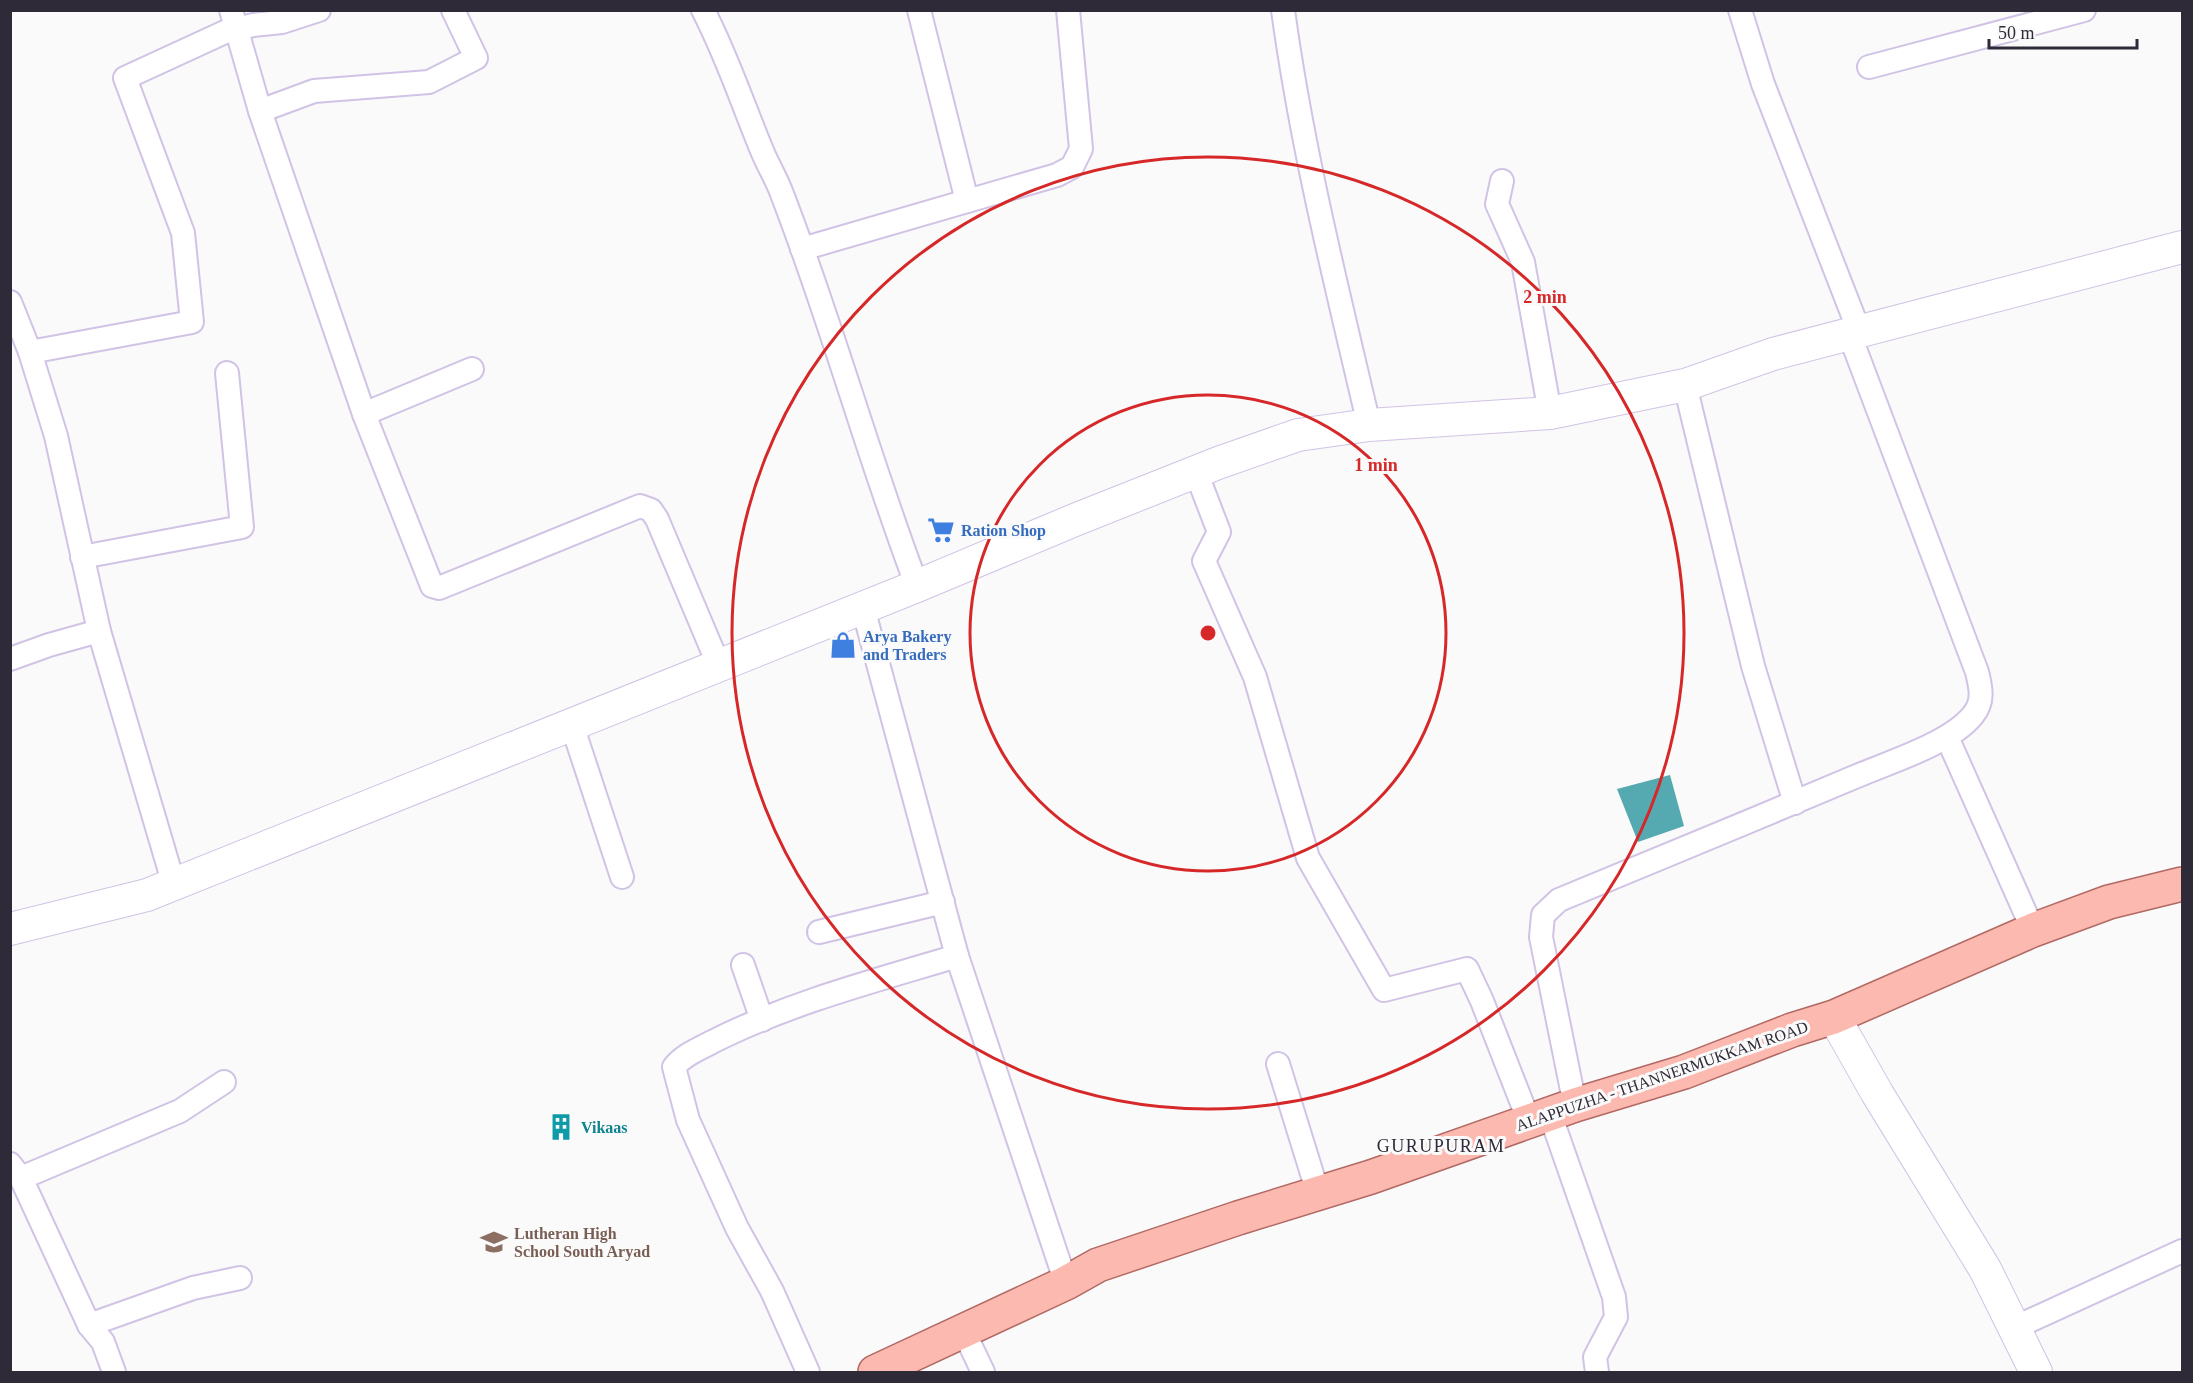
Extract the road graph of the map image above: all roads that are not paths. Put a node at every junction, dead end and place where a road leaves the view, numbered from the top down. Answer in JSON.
{"nodes":[{"id":1,"x":319,"y":10,"type":"edge"},
{"id":2,"x":453,"y":10,"type":"edge"},
{"id":3,"x":703,"y":10,"type":"edge"},
{"id":4,"x":919,"y":10,"type":"edge"},
{"id":5,"x":1068,"y":10,"type":"edge"},
{"id":6,"x":1282,"y":10,"type":"edge"},
{"id":7,"x":1740,"y":10,"type":"edge"},
{"id":8,"x":2085,"y":10,"type":"edge"},
{"id":9,"x":234,"y":20,"type":"edge"},
{"id":10,"x":1869,"y":67,"type":"dead end"},
{"id":11,"x":260,"y":111,"type":"junction"},
{"id":12,"x":1502,"y":181,"type":"dead end"},
{"id":13,"x":967,"y":201,"type":"junction"},
{"id":14,"x":2182,"y":247,"type":"edge"},
{"id":15,"x":802,"y":249,"type":"junction"},
{"id":16,"x":10,"y":302,"type":"edge"},
{"id":17,"x":1854,"y":332,"type":"junction"},
{"id":18,"x":30,"y":352,"type":"junction"},
{"id":19,"x":472,"y":369,"type":"dead end"},
{"id":20,"x":227,"y":372,"type":"dead end"},
{"id":21,"x":1684,"y":385,"type":"junction"},
{"id":22,"x":1550,"y":413,"type":"junction"},
{"id":23,"x":364,"y":414,"type":"junction"},
{"id":24,"x":1369,"y":425,"type":"junction"},
{"id":25,"x":1196,"y":472,"type":"junction"},
{"id":26,"x":82,"y":557,"type":"junction"},
{"id":27,"x":917,"y":586,"type":"junction"},
{"id":28,"x":863,"y":608,"type":"junction"},
{"id":29,"x":99,"y":631,"type":"junction"},
{"id":30,"x":10,"y":660,"type":"edge"},
{"id":31,"x":719,"y":666,"type":"junction"},
{"id":32,"x":572,"y":725,"type":"junction"},
{"id":33,"x":1947,"y":737,"type":"junction"},
{"id":34,"x":1795,"y":803,"type":"junction"},
{"id":35,"x":622,"y":877,"type":"dead end"},
{"id":36,"x":2182,"y":884,"type":"edge"},
{"id":37,"x":174,"y":885,"type":"junction"},
{"id":38,"x":943,"y":902,"type":"junction"},
{"id":39,"x":10,"y":928,"type":"edge"},
{"id":40,"x":2033,"y":930,"type":"junction"},
{"id":41,"x":819,"y":932,"type":"dead end"},
{"id":42,"x":957,"y":957,"type":"junction"},
{"id":43,"x":743,"y":965,"type":"dead end"},
{"id":44,"x":1834,"y":1017,"type":"junction"},
{"id":45,"x":762,"y":1020,"type":"junction"},
{"id":46,"x":1278,"y":1064,"type":"dead end"},
{"id":47,"x":224,"y":1082,"type":"dead end"},
{"id":48,"x":1552,"y":1114,"type":"junction"},
{"id":49,"x":16,"y":1171,"type":"edge"},
{"id":50,"x":1318,"y":1194,"type":"junction"},
{"id":51,"x":2182,"y":1251,"type":"edge"},
{"id":52,"x":240,"y":1278,"type":"dead end"},
{"id":53,"x":1066,"y":1283,"type":"junction"},
{"id":54,"x":89,"y":1325,"type":"junction"},
{"id":55,"x":2014,"y":1328,"type":"junction"},
{"id":56,"x":964,"y":1332,"type":"junction"},
{"id":57,"x":114,"y":1372,"type":"edge"},
{"id":58,"x":808,"y":1372,"type":"edge"},
{"id":59,"x":874,"y":1372,"type":"edge"},
{"id":60,"x":982,"y":1372,"type":"edge"},
{"id":61,"x":1597,"y":1372,"type":"edge"},
{"id":62,"x":2036,"y":1372,"type":"edge"}],
"edges":[{"from":1,"to":9,"type":"street"},
{"from":2,"to":11,"type":"street"},
{"from":3,"to":15,"type":"street"},
{"from":4,"to":13,"type":"street"},
{"from":5,"to":13,"type":"street"},
{"from":6,"to":24,"type":"street"},
{"from":7,"to":17,"type":"street"},
{"from":8,"to":10,"type":"street"},
{"from":9,"to":11,"type":"street"},
{"from":9,"to":18,"type":"street"},
{"from":11,"to":23,"type":"street"},
{"from":12,"to":22,"type":"street"},
{"from":13,"to":15,"type":"street"},
{"from":14,"to":17,"type":"main road"},
{"from":15,"to":27,"type":"street"},
{"from":16,"to":18,"type":"street"},
{"from":17,"to":21,"type":"main road"},
{"from":17,"to":33,"type":"street"},
{"from":18,"to":26,"type":"street"},
{"from":19,"to":23,"type":"street"},
{"from":20,"to":26,"type":"street"},
{"from":21,"to":22,"type":"main road"},
{"from":21,"to":34,"type":"street"},
{"from":22,"to":24,"type":"main road"},
{"from":23,"to":31,"type":"street"},
{"from":24,"to":25,"type":"main road"},
{"from":25,"to":27,"type":"main road"},
{"from":25,"to":48,"type":"street"},
{"from":26,"to":29,"type":"street"},
{"from":27,"to":28,"type":"main road"},
{"from":28,"to":31,"type":"main road"},
{"from":28,"to":38,"type":"street"},
{"from":29,"to":30,"type":"street"},
{"from":29,"to":37,"type":"street"},
{"from":31,"to":32,"type":"main road"},
{"from":32,"to":35,"type":"street"},
{"from":32,"to":37,"type":"main road"},
{"from":33,"to":34,"type":"street"},
{"from":33,"to":40,"type":"street"},
{"from":34,"to":48,"type":"street"},
{"from":36,"to":40,"type":"main road","name":"ALAPPUZHA - THANNERMUKKAM ROAD"},
{"from":37,"to":39,"type":"main road"},
{"from":38,"to":41,"type":"street"},
{"from":38,"to":42,"type":"street"},
{"from":40,"to":44,"type":"main road","name":"ALAPPUZHA - THANNERMUKKAM ROAD"},
{"from":42,"to":45,"type":"street"},
{"from":42,"to":53,"type":"street"},
{"from":43,"to":45,"type":"street"},
{"from":44,"to":48,"type":"main road","name":"ALAPPUZHA - THANNERMUKKAM ROAD"},
{"from":44,"to":55,"type":"main road"},
{"from":45,"to":58,"type":"street"},
{"from":46,"to":50,"type":"street"},
{"from":47,"to":49,"type":"street"},
{"from":48,"to":50,"type":"main road","name":"ALAPPUZHA - THANNERMUKKAM ROAD"},
{"from":48,"to":61,"type":"street"},
{"from":49,"to":54,"type":"street"},
{"from":50,"to":53,"type":"main road","name":"ALAPPUZHA - THANNERMUKKAM ROAD"},
{"from":51,"to":55,"type":"street"},
{"from":52,"to":54,"type":"street"},
{"from":53,"to":56,"type":"main road","name":"ALAPPUZHA - THANNERMUKKAM ROAD"},
{"from":54,"to":57,"type":"street"},
{"from":55,"to":62,"type":"main road"},
{"from":56,"to":59,"type":"main road","name":"ALAPPUZHA - THANNERMUKKAM ROAD"},
{"from":56,"to":60,"type":"street"}]}
